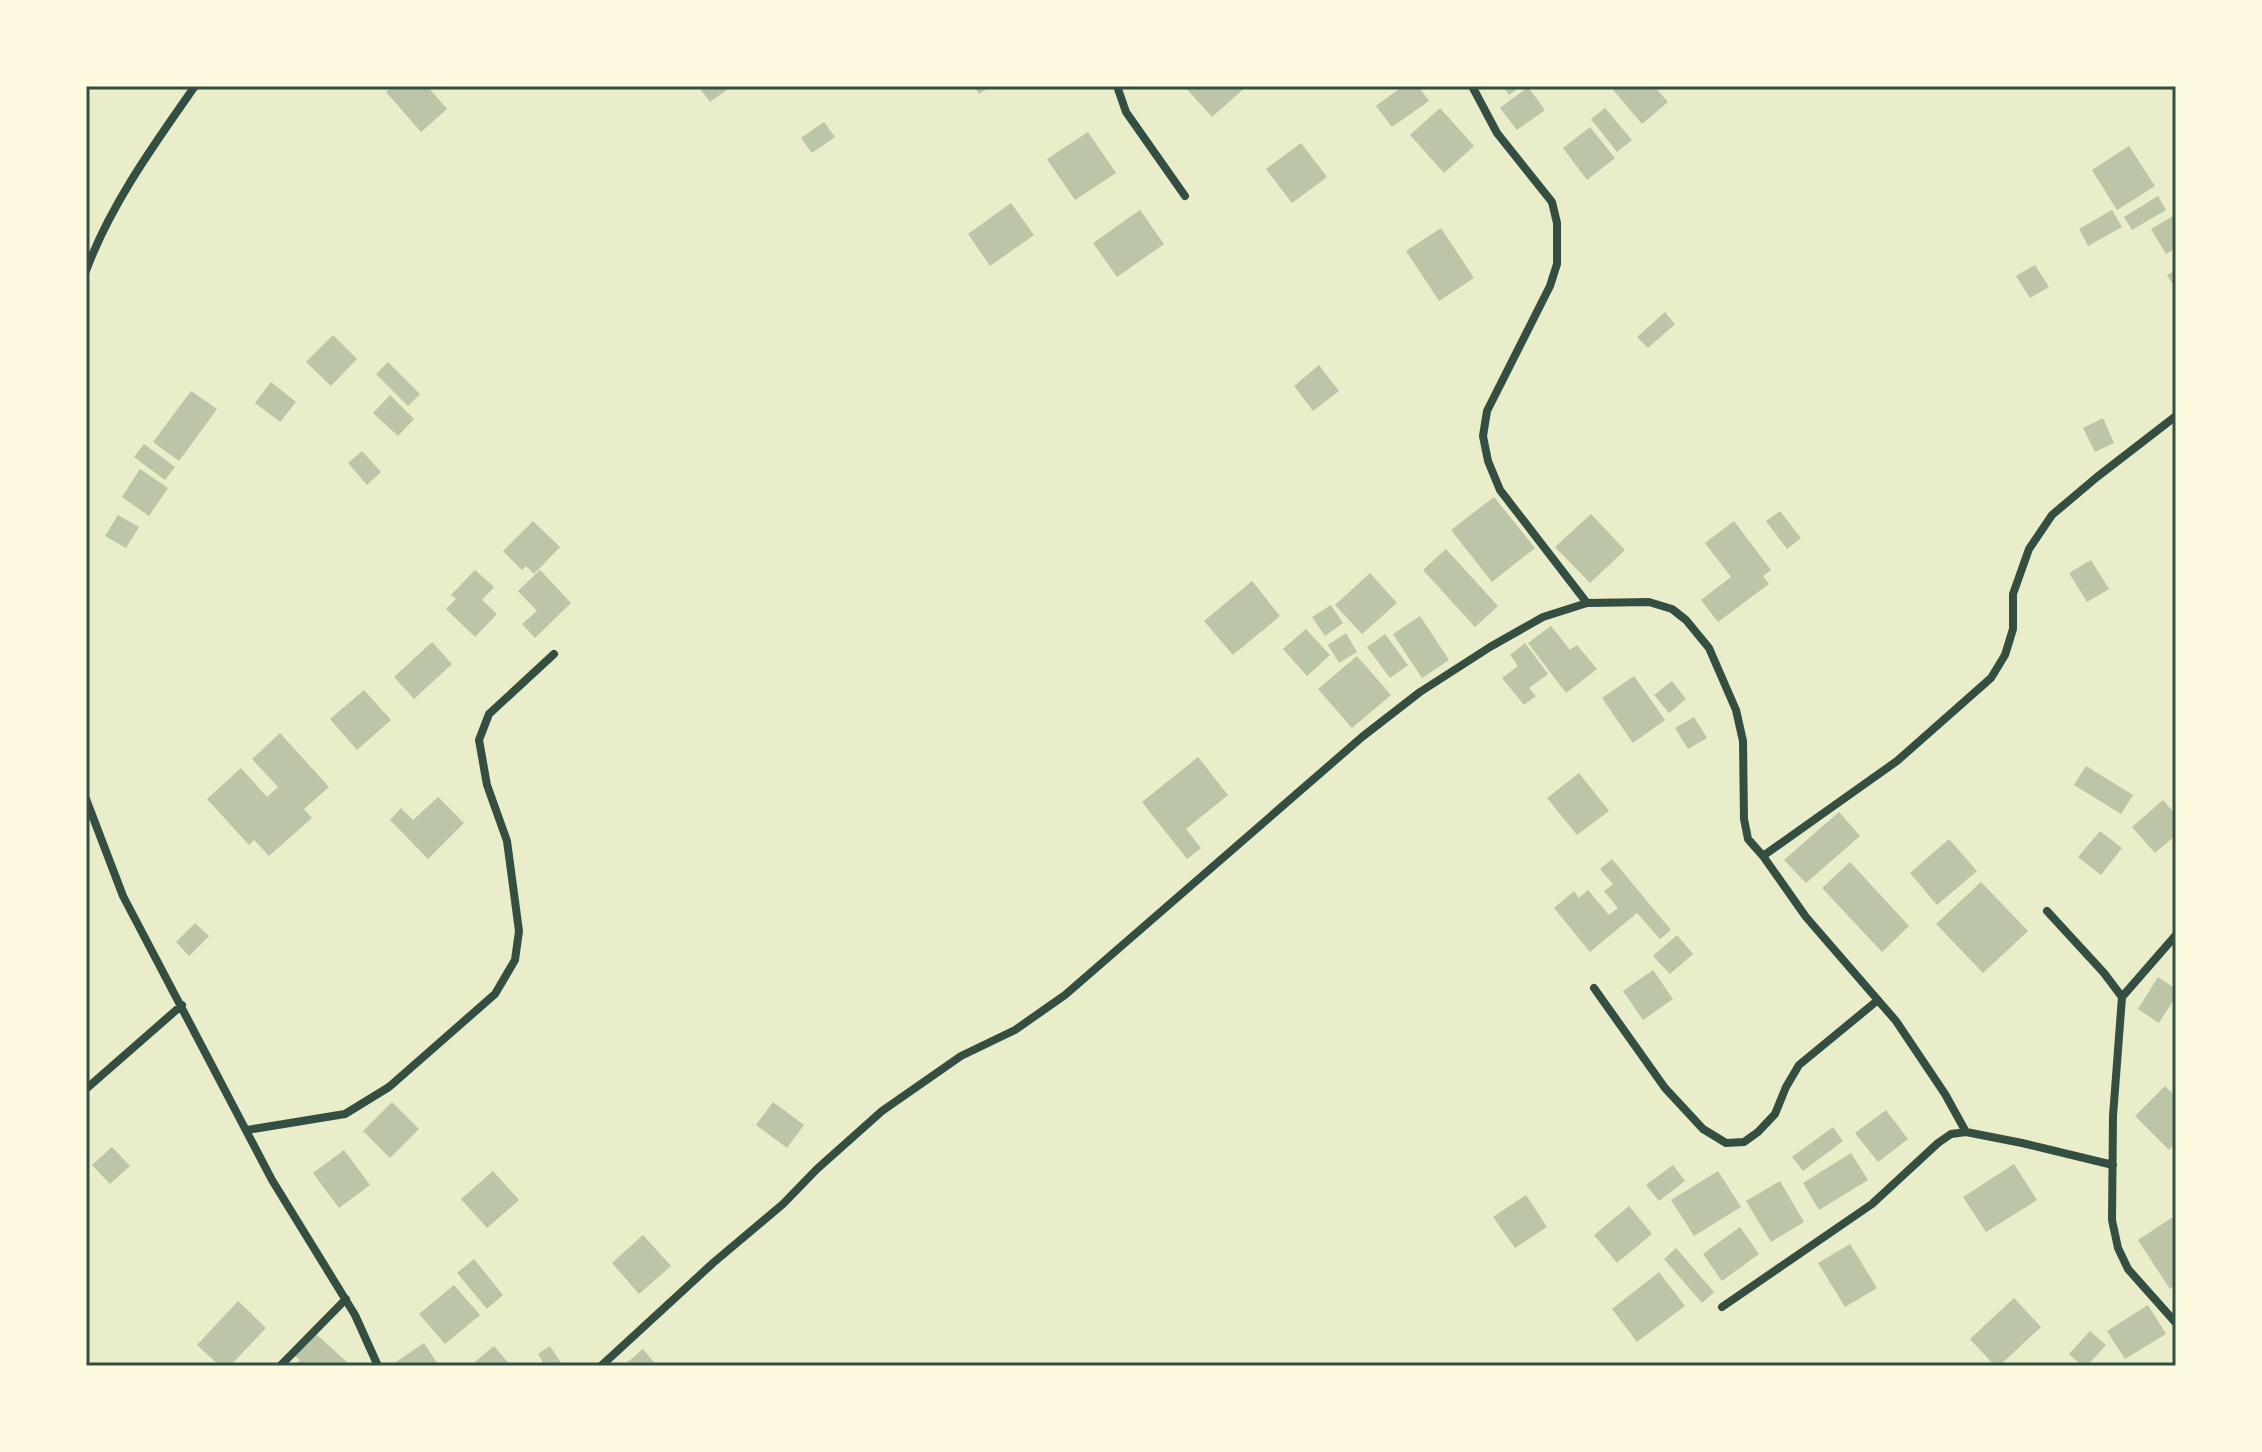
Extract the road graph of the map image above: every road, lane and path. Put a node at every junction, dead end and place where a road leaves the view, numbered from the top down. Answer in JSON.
{"nodes":[{"id":1,"x":195,"y":86,"type":"edge"},
{"id":2,"x":1117,"y":86,"type":"edge"},
{"id":3,"x":1472,"y":86,"type":"edge"},
{"id":4,"x":1185,"y":196,"type":"dead end"},
{"id":5,"x":86,"y":271,"type":"edge"},
{"id":6,"x":2176,"y":416,"type":"edge"},
{"id":7,"x":1587,"y":603,"type":"junction"},
{"id":8,"x":554,"y":654,"type":"dead end"},
{"id":9,"x":86,"y":799,"type":"edge"},
{"id":10,"x":1763,"y":856,"type":"junction"},
{"id":11,"x":2047,"y":911,"type":"dead end"},
{"id":12,"x":2176,"y":935,"type":"edge"},
{"id":13,"x":1594,"y":988,"type":"dead end"},
{"id":14,"x":2122,"y":997,"type":"junction"},
{"id":15,"x":1878,"y":1000,"type":"junction"},
{"id":16,"x":182,"y":1005,"type":"junction"},
{"id":17,"x":86,"y":1089,"type":"edge"},
{"id":18,"x":247,"y":1130,"type":"junction"},
{"id":19,"x":1966,"y":1132,"type":"junction"},
{"id":20,"x":2113,"y":1165,"type":"junction"},
{"id":21,"x":346,"y":1299,"type":"junction"},
{"id":22,"x":1722,"y":1307,"type":"dead end"},
{"id":23,"x":2174,"y":1318,"type":"edge"},
{"id":24,"x":280,"y":1366,"type":"edge"},
{"id":25,"x":378,"y":1366,"type":"edge"},
{"id":26,"x":601,"y":1366,"type":"edge"}],
"edges":[{"from":1,"to":5,"type":"street"},
{"from":2,"to":4,"type":"street"},
{"from":3,"to":7,"type":"street"},
{"from":6,"to":10,"type":"street"},
{"from":7,"to":10,"type":"street"},
{"from":7,"to":26,"type":"street"},
{"from":8,"to":18,"type":"street"},
{"from":9,"to":16,"type":"street"},
{"from":10,"to":15,"type":"street"},
{"from":11,"to":14,"type":"street"},
{"from":12,"to":14,"type":"street"},
{"from":13,"to":15,"type":"street"},
{"from":14,"to":20,"type":"street"},
{"from":15,"to":19,"type":"street"},
{"from":16,"to":17,"type":"street"},
{"from":16,"to":18,"type":"street"},
{"from":18,"to":21,"type":"street"},
{"from":19,"to":20,"type":"street"},
{"from":19,"to":22,"type":"street"},
{"from":20,"to":23,"type":"street"},
{"from":21,"to":24,"type":"street"},
{"from":21,"to":25,"type":"street"}]}
